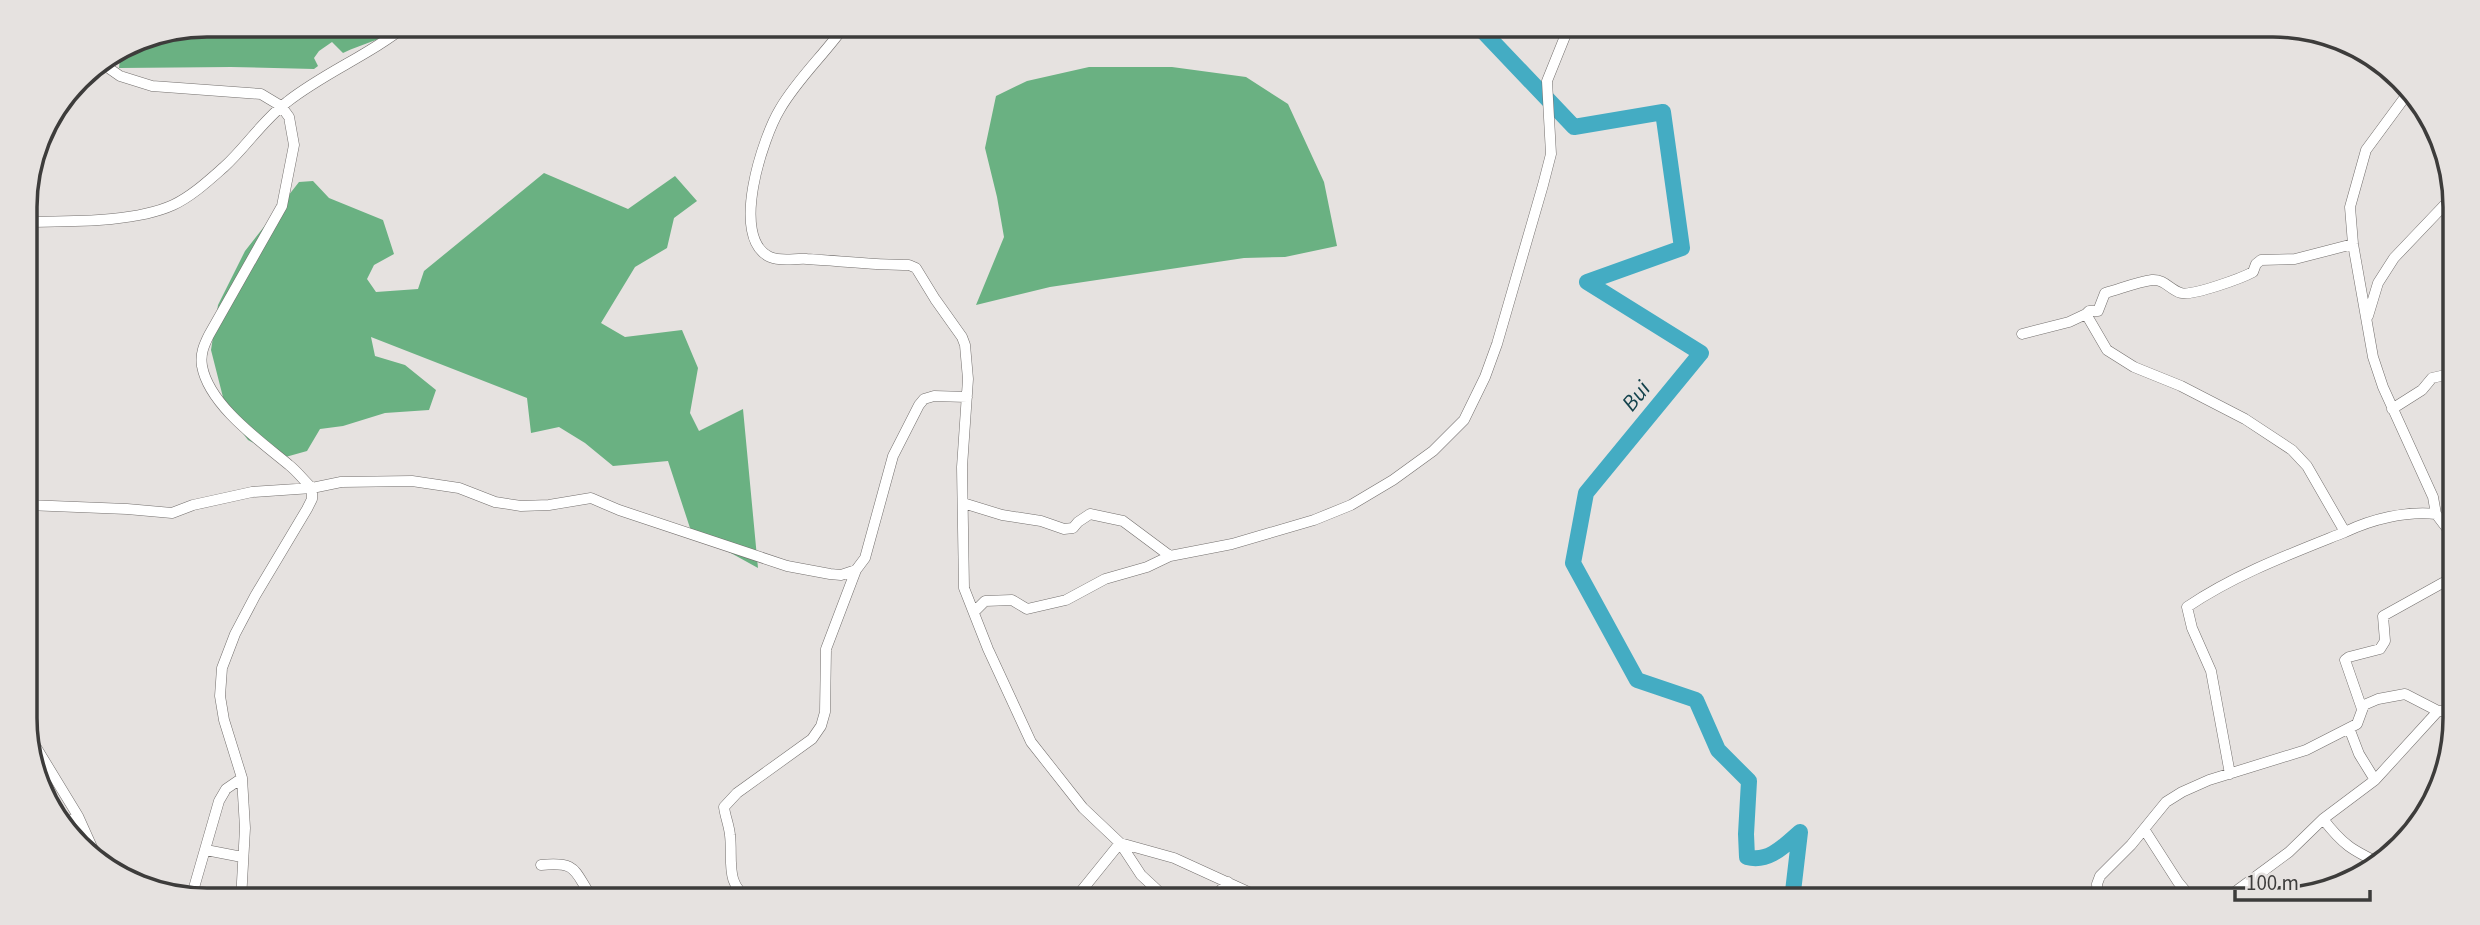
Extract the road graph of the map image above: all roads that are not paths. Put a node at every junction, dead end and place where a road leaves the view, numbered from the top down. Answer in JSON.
{"nodes":[{"id":1,"x":391,"y":37,"type":"edge"},
{"id":2,"x":835,"y":37,"type":"edge"},
{"id":3,"x":1565,"y":37,"type":"edge"},
{"id":4,"x":108,"y":68,"type":"edge"},
{"id":5,"x":2404,"y":98,"type":"edge"},
{"id":6,"x":281,"y":106,"type":"junction"},
{"id":7,"x":2443,"y":207,"type":"edge"},
{"id":8,"x":37,"y":222,"type":"edge"},
{"id":9,"x":2353,"y":244,"type":"junction"},
{"id":10,"x":2086,"y":314,"type":"junction"},
{"id":11,"x":2369,"y":333,"type":"junction"},
{"id":12,"x":2022,"y":334,"type":"dead end"},
{"id":13,"x":2443,"y":376,"type":"edge"},
{"id":14,"x":967,"y":397,"type":"junction"},
{"id":15,"x":2392,"y":408,"type":"junction"},
{"id":16,"x":312,"y":488,"type":"junction"},
{"id":17,"x":963,"y":503,"type":"junction"},
{"id":18,"x":37,"y":505,"type":"edge"},
{"id":19,"x":2435,"y":514,"type":"junction"},
{"id":20,"x":2443,"y":524,"type":"edge"},
{"id":21,"x":2345,"y":532,"type":"junction"},
{"id":22,"x":1170,"y":556,"type":"junction"},
{"id":23,"x":856,"y":570,"type":"junction"},
{"id":24,"x":2443,"y":583,"type":"edge"},
{"id":25,"x":975,"y":611,"type":"junction"},
{"id":26,"x":2362,"y":709,"type":"junction"},
{"id":27,"x":2438,"y":711,"type":"junction"},
{"id":28,"x":2443,"y":711,"type":"edge"},
{"id":29,"x":2350,"y":728,"type":"junction"},
{"id":30,"x":41,"y":756,"type":"edge"},
{"id":31,"x":2230,"y":774,"type":"junction"},
{"id":32,"x":242,"y":778,"type":"junction"},
{"id":33,"x":2375,"y":780,"type":"junction"},
{"id":34,"x":78,"y":816,"type":"junction"},
{"id":35,"x":2323,"y":819,"type":"junction"},
{"id":36,"x":71,"y":820,"type":"edge"},
{"id":37,"x":2144,"y":829,"type":"junction"},
{"id":38,"x":89,"y":840,"type":"edge"},
{"id":39,"x":1120,"y":843,"type":"junction"},
{"id":40,"x":206,"y":849,"type":"junction"},
{"id":41,"x":242,"y":857,"type":"junction"},
{"id":42,"x":2369,"y":858,"type":"edge"},
{"id":43,"x":541,"y":865,"type":"dead end"},
{"id":44,"x":1228,"y":882,"type":"junction"},
{"id":45,"x":194,"y":888,"type":"edge"},
{"id":46,"x":241,"y":888,"type":"edge"},
{"id":47,"x":586,"y":888,"type":"edge"},
{"id":48,"x":739,"y":888,"type":"edge"},
{"id":49,"x":1084,"y":888,"type":"edge"},
{"id":50,"x":1155,"y":888,"type":"edge"},
{"id":51,"x":1223,"y":888,"type":"edge"},
{"id":52,"x":1241,"y":888,"type":"edge"},
{"id":53,"x":2097,"y":888,"type":"edge"},
{"id":54,"x":2183,"y":888,"type":"edge"},
{"id":55,"x":2240,"y":888,"type":"edge"}],
"edges":[{"from":1,"to":6,"type":"street"},
{"from":2,"to":14,"type":"street"},
{"from":3,"to":22,"type":"street"},
{"from":4,"to":6,"type":"street"},
{"from":5,"to":9,"type":"street"},
{"from":6,"to":8,"type":"street"},
{"from":6,"to":16,"type":"street"},
{"from":7,"to":11,"type":"street"},
{"from":9,"to":10,"type":"street"},
{"from":9,"to":11,"type":"street"},
{"from":10,"to":12,"type":"street"},
{"from":10,"to":21,"type":"street"},
{"from":11,"to":15,"type":"street"},
{"from":13,"to":15,"type":"street"},
{"from":14,"to":17,"type":"street"},
{"from":14,"to":23,"type":"street"},
{"from":15,"to":19,"type":"street"},
{"from":16,"to":18,"type":"street"},
{"from":16,"to":23,"type":"street"},
{"from":16,"to":32,"type":"street"},
{"from":17,"to":22,"type":"street"},
{"from":17,"to":25,"type":"street"},
{"from":19,"to":20,"type":"street"},
{"from":19,"to":21,"type":"street"},
{"from":21,"to":31,"type":"street"},
{"from":22,"to":25,"type":"street"},
{"from":23,"to":48,"type":"street"},
{"from":24,"to":26,"type":"street"},
{"from":25,"to":39,"type":"street"},
{"from":26,"to":27,"type":"street"},
{"from":26,"to":29,"type":"street"},
{"from":27,"to":28,"type":"street"},
{"from":27,"to":33,"type":"street"},
{"from":29,"to":31,"type":"street"},
{"from":29,"to":33,"type":"street"},
{"from":30,"to":34,"type":"street"},
{"from":31,"to":37,"type":"street"},
{"from":32,"to":40,"type":"street"},
{"from":32,"to":41,"type":"street"},
{"from":33,"to":35,"type":"street"},
{"from":34,"to":36,"type":"street"},
{"from":34,"to":38,"type":"street"},
{"from":35,"to":42,"type":"street"},
{"from":35,"to":55,"type":"street"},
{"from":37,"to":53,"type":"street"},
{"from":37,"to":54,"type":"street"},
{"from":39,"to":44,"type":"street"},
{"from":39,"to":49,"type":"street"},
{"from":39,"to":50,"type":"street"},
{"from":40,"to":41,"type":"street"},
{"from":40,"to":45,"type":"street"},
{"from":41,"to":46,"type":"street"},
{"from":43,"to":47,"type":"street"},
{"from":44,"to":51,"type":"street"},
{"from":44,"to":52,"type":"street"}]}
